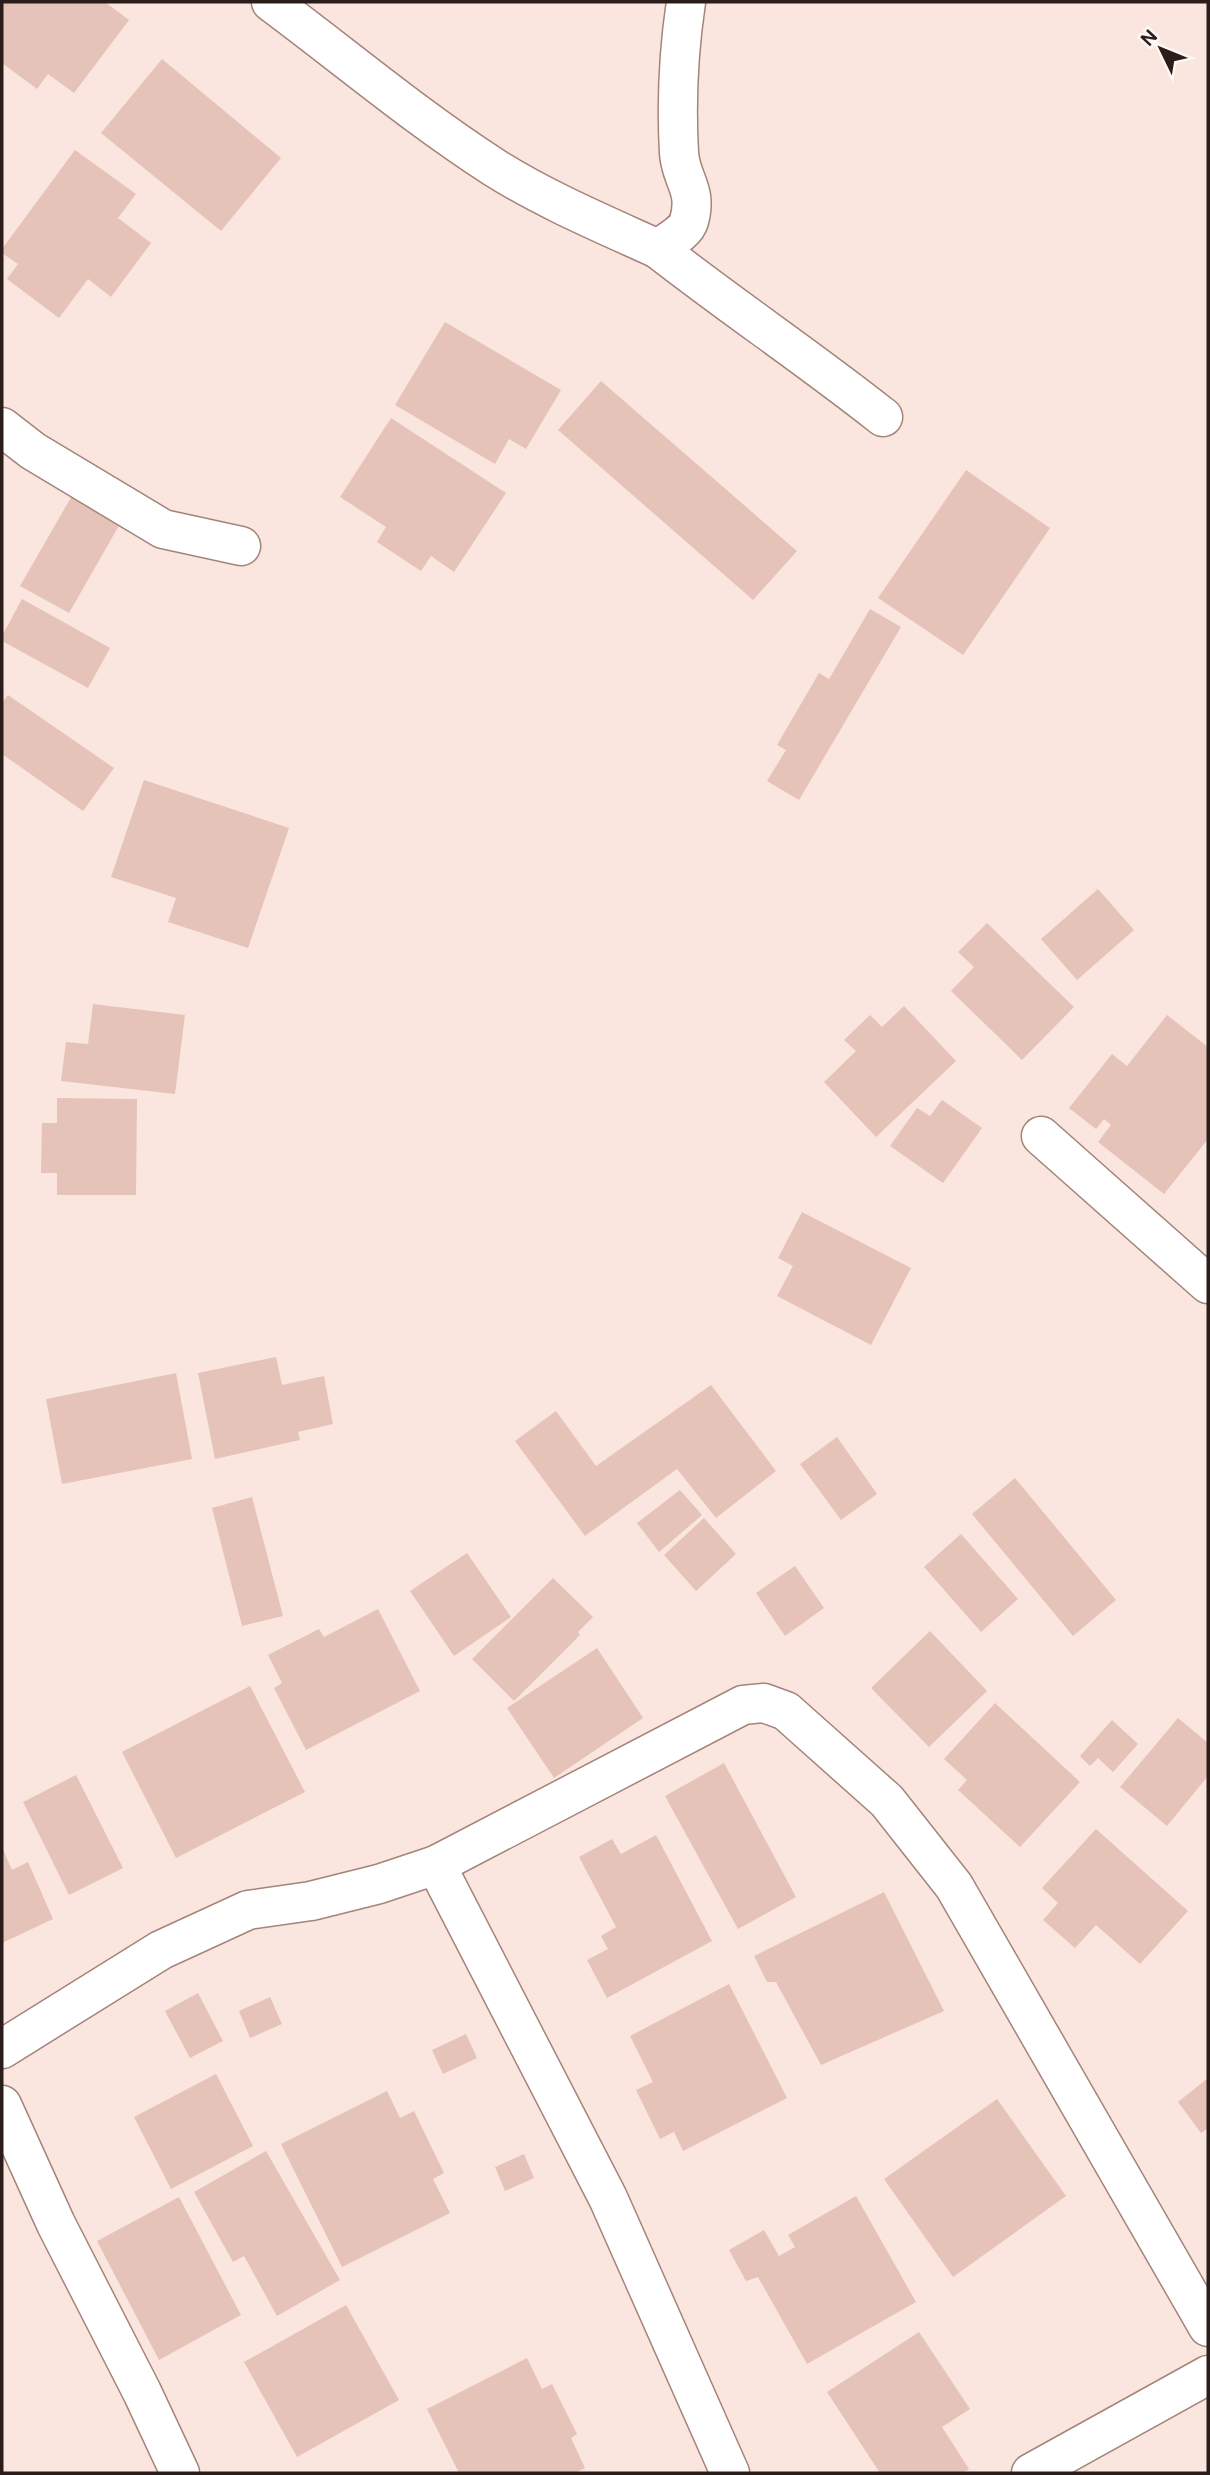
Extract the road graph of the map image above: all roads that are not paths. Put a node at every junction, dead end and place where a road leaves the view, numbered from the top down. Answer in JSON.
{"nodes":[{"id":1,"x":271,"y":2,"type":"edge"},
{"id":2,"x":686,"y":2,"type":"edge"},
{"id":3,"x":658,"y":249,"type":"junction"},
{"id":4,"x":883,"y":417,"type":"dead end"},
{"id":5,"x":2,"y":427,"type":"edge"},
{"id":6,"x":241,"y":547,"type":"dead end"},
{"id":7,"x":1041,"y":1136,"type":"dead end"},
{"id":8,"x":1208,"y":1284,"type":"edge"},
{"id":9,"x":436,"y":1865,"type":"junction"},
{"id":10,"x":2,"y":2049,"type":"edge"},
{"id":11,"x":2,"y":2105,"type":"edge"},
{"id":12,"x":1208,"y":2327,"type":"edge"},
{"id":13,"x":1208,"y":2375,"type":"edge"},
{"id":14,"x":180,"y":2473,"type":"edge"},
{"id":15,"x":730,"y":2473,"type":"edge"},
{"id":16,"x":1031,"y":2473,"type":"edge"}],
"edges":[{"from":1,"to":3,"type":"street"},
{"from":2,"to":3,"type":"street"},
{"from":3,"to":4,"type":"street"},
{"from":5,"to":6,"type":"street"},
{"from":7,"to":8,"type":"street"},
{"from":9,"to":10,"type":"street"},
{"from":9,"to":12,"type":"street"},
{"from":9,"to":15,"type":"street"},
{"from":11,"to":14,"type":"street"},
{"from":13,"to":16,"type":"street"}]}
